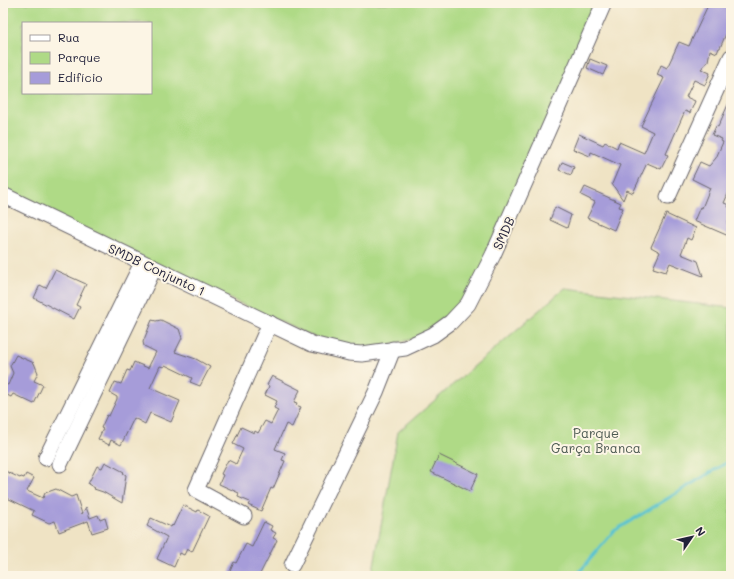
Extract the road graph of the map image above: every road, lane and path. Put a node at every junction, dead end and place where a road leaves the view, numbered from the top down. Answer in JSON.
{"nodes":[{"id":1,"x":604,"y":3,"type":"edge"},
{"id":2,"x":731,"y":57,"type":"edge"},
{"id":3,"x":3,"y":195,"type":"edge"},
{"id":4,"x":668,"y":197,"type":"dead end"},
{"id":5,"x":148,"y":265,"type":"junction"},
{"id":6,"x":270,"y":323,"type":"junction"},
{"id":7,"x":312,"y":344,"type":"joint"},
{"id":8,"x":393,"y":350,"type":"junction"},
{"id":9,"x":46,"y":458,"type":"dead end"},
{"id":10,"x":60,"y":464,"type":"dead end"},
{"id":11,"x":244,"y":516,"type":"dead end"},
{"id":12,"x":292,"y":565,"type":"dead end"}],
"edges":[{"from":1,"to":8,"type":"street","name":"SMDB"},
{"from":2,"to":4,"type":"street"},
{"from":3,"to":5,"type":"street","name":"SMDB Conjunto 1"},
{"from":5,"to":6,"type":"street","name":"SMDB Conjunto 1"},
{"from":5,"to":9,"type":"street"},
{"from":5,"to":10,"type":"street"},
{"from":6,"to":7,"type":"street","name":"SMDB Conjunto 1"},
{"from":6,"to":11,"type":"street"},
{"from":7,"to":8,"type":"street","name":"SMDB"},
{"from":8,"to":12,"type":"street"}]}
